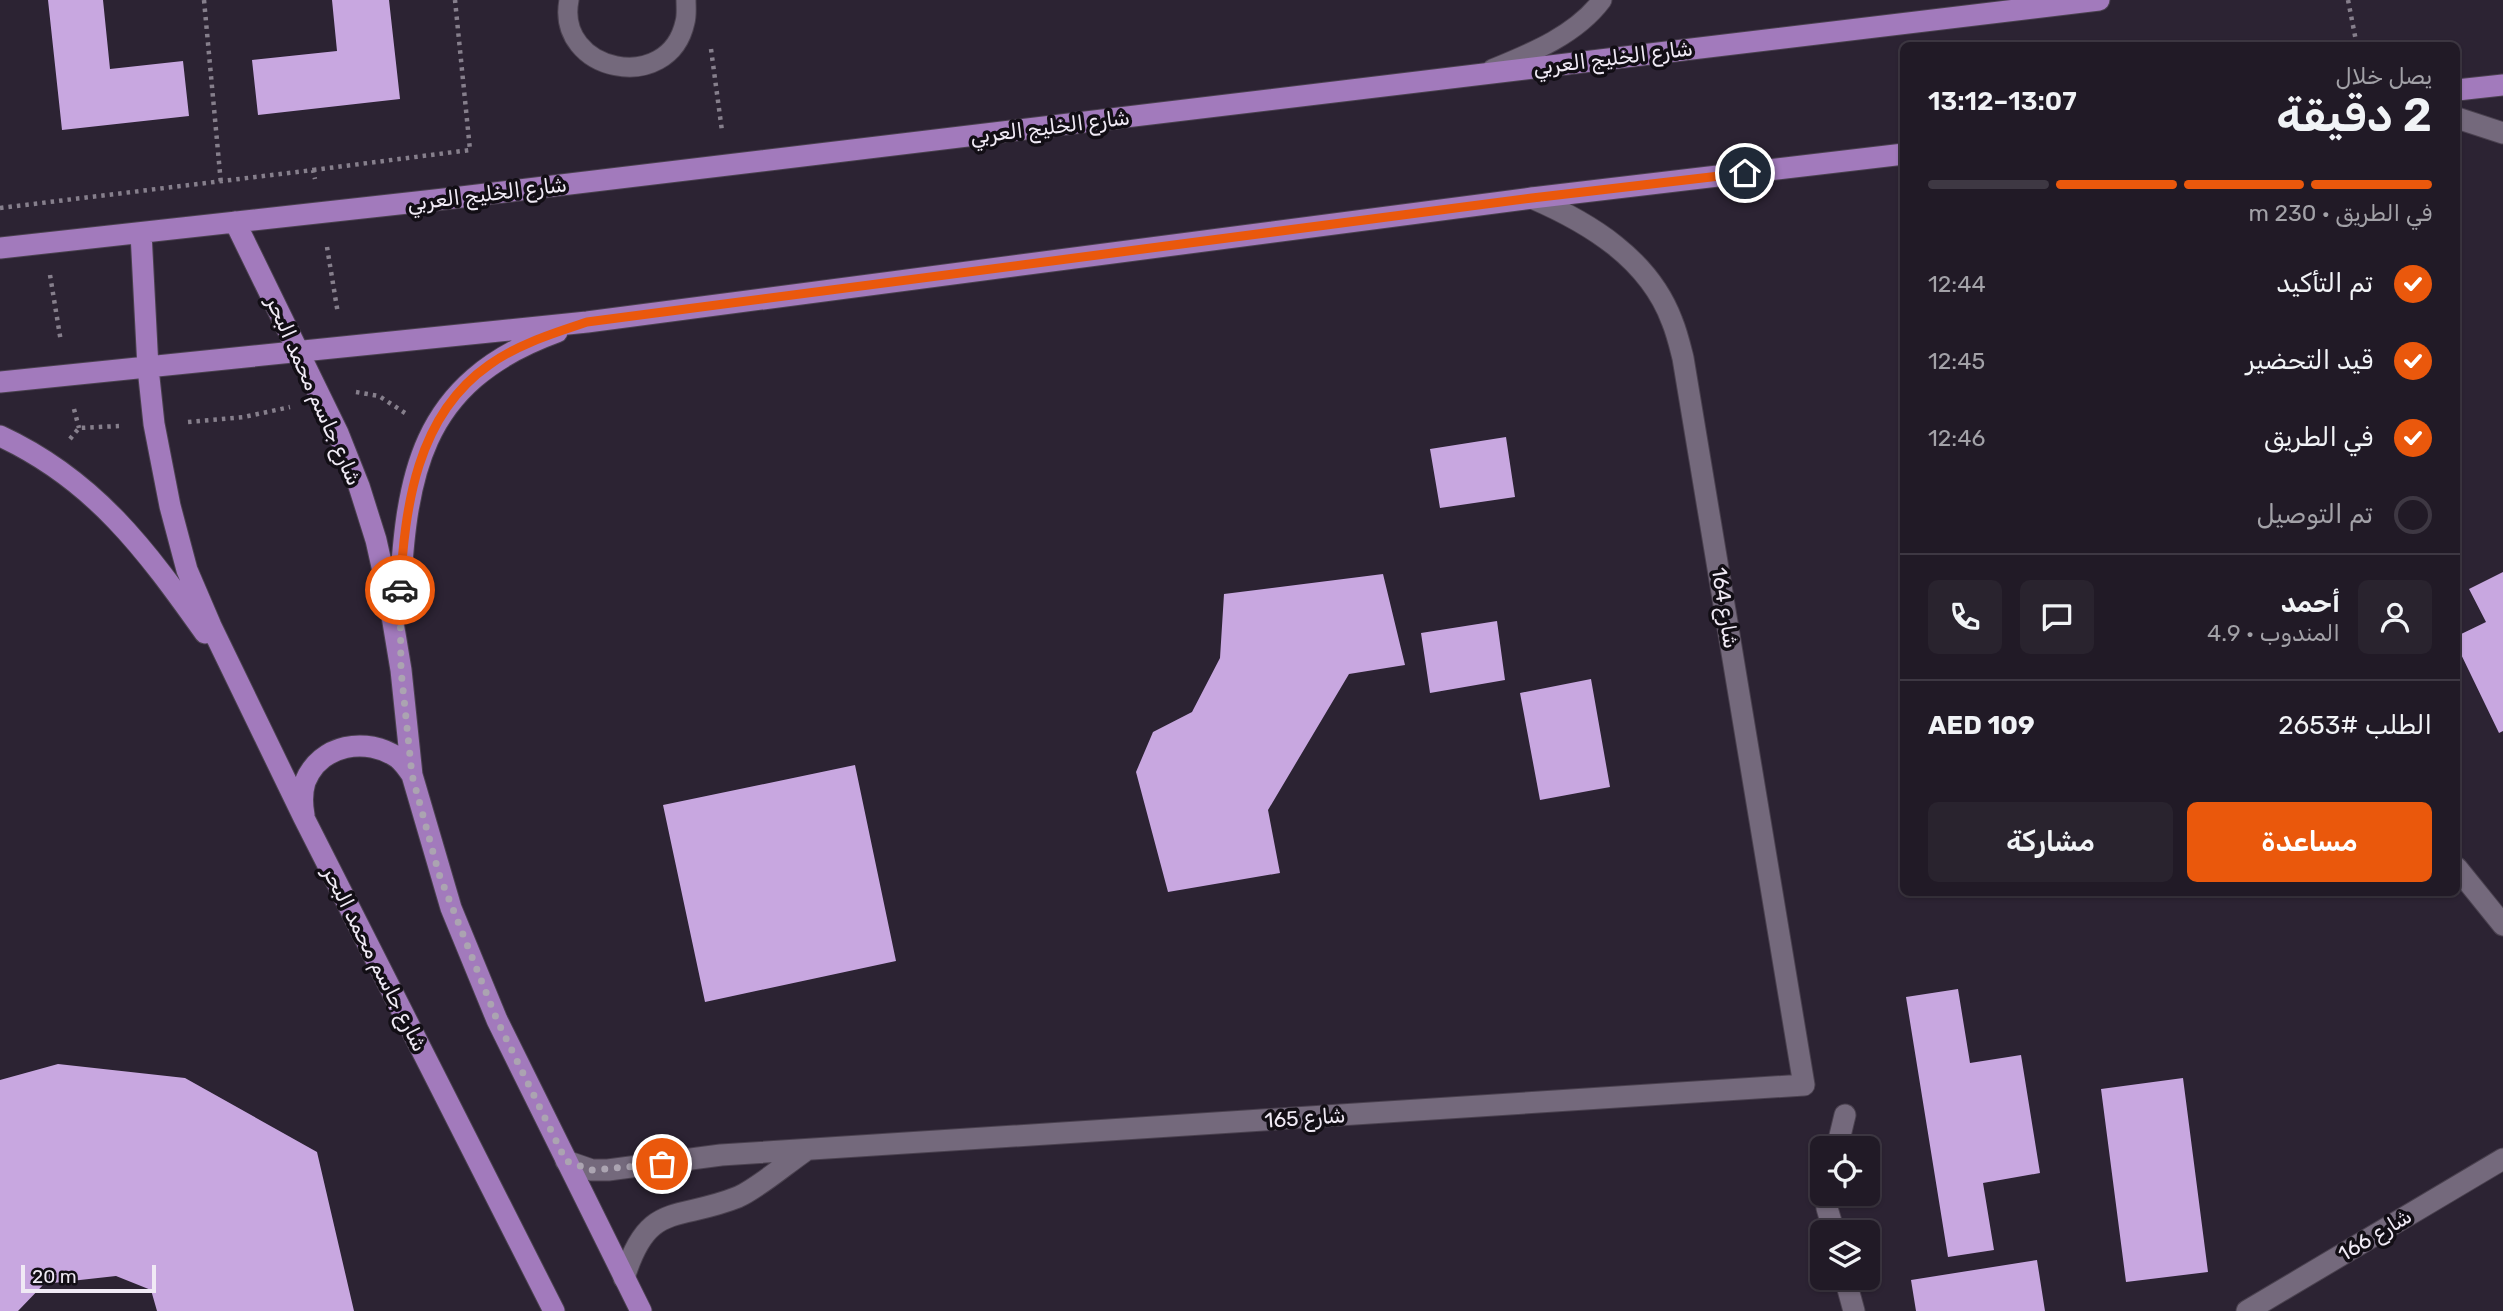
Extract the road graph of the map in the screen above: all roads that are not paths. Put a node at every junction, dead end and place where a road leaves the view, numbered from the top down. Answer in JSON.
{"nodes":[{"id":1,"x":569,"y":0,"type":"edge"},
{"id":2,"x":686,"y":0,"type":"edge"},
{"id":3,"x":1602,"y":0,"type":"edge"},
{"id":4,"x":2055,"y":0,"type":"edge"},
{"id":5,"x":2091,"y":1,"type":"edge"},
{"id":6,"x":1480,"y":74,"type":"junction"},
{"id":7,"x":2503,"y":85,"type":"edge"},
{"id":8,"x":2460,"y":90,"type":"edge"},
{"id":9,"x":2460,"y":119,"type":"edge"},
{"id":10,"x":2503,"y":133,"type":"edge"},
{"id":11,"x":1900,"y":154,"type":"edge"},
{"id":12,"x":1532,"y":198,"type":"junction"},
{"id":13,"x":230,"y":223,"type":"junction"},
{"id":14,"x":141,"y":233,"type":"junction"},
{"id":15,"x":0,"y":248,"type":"edge"},
{"id":16,"x":587,"y":322,"type":"junction"},
{"id":17,"x":300,"y":352,"type":"junction"},
{"id":18,"x":148,"y":368,"type":"junction"},
{"id":19,"x":0,"y":382,"type":"edge"},
{"id":20,"x":0,"y":436,"type":"edge"},
{"id":21,"x":401,"y":670,"type":"junction"},
{"id":22,"x":234,"y":674,"type":"junction"},
{"id":23,"x":412,"y":775,"type":"junction"},
{"id":24,"x":304,"y":818,"type":"junction"},
{"id":25,"x":2460,"y":872,"type":"edge"},
{"id":26,"x":2503,"y":925,"type":"edge"},
{"id":27,"x":1804,"y":1085,"type":"joint"},
{"id":28,"x":1846,"y":1115,"type":"dead end"},
{"id":29,"x":1840,"y":1136,"type":"edge"},
{"id":30,"x":805,"y":1151,"type":"junction"},
{"id":31,"x":2503,"y":1159,"type":"edge"},
{"id":32,"x":566,"y":1161,"type":"junction"},
{"id":33,"x":624,"y":1278,"type":"junction"},
{"id":34,"x":1848,"y":1290,"type":"edge"},
{"id":35,"x":554,"y":1311,"type":"edge"},
{"id":36,"x":641,"y":1311,"type":"edge"},
{"id":37,"x":1854,"y":1311,"type":"edge"},
{"id":38,"x":2247,"y":1311,"type":"edge"}],
"edges":[{"from":1,"to":2,"type":"lane"},
{"from":3,"to":6,"type":"lane"},
{"from":4,"to":5,"type":"lane"},
{"from":5,"to":6,"type":"main road","name":"شارع الخليج العربي"},
{"from":6,"to":13,"type":"main road","name":"شارع الخليج العربي"},
{"from":7,"to":8,"type":"main road"},
{"from":9,"to":10,"type":"street"},
{"from":11,"to":12,"type":"main road"},
{"from":12,"to":16,"type":"main road"},
{"from":12,"to":27,"type":"street","name":"شارع 164"},
{"from":13,"to":14,"type":"main road","name":"شارع الخليج العربي"},
{"from":13,"to":17,"type":"main road","name":"شارع جاسم محمد البحر"},
{"from":14,"to":15,"type":"main road","name":"شارع الخليج العربي"},
{"from":14,"to":18,"type":"main road","name":"شارع جاسم محمد البحر"},
{"from":16,"to":17,"type":"main road"},
{"from":16,"to":21,"type":"main road"},
{"from":17,"to":18,"type":"main road"},
{"from":17,"to":21,"type":"main road","name":"شارع جاسم محمد البحر"},
{"from":18,"to":19,"type":"main road"},
{"from":18,"to":22,"type":"main road","name":"شارع جاسم محمد البحر"},
{"from":20,"to":22,"type":"main road"},
{"from":21,"to":23,"type":"main road","name":"شارع جاسم محمد البحر"},
{"from":22,"to":24,"type":"main road","name":"شارع جاسم محمد البحر"},
{"from":23,"to":24,"type":"main road"},
{"from":23,"to":32,"type":"main road","name":"شارع جاسم محمد البحر"},
{"from":24,"to":35,"type":"main road","name":"شارع جاسم محمد البحر"},
{"from":25,"to":26,"type":"street"},
{"from":27,"to":30,"type":"street","name":"شارع 165"},
{"from":28,"to":29,"type":"street"},
{"from":30,"to":32,"type":"street","name":"شارع 165"},
{"from":30,"to":33,"type":"street"},
{"from":31,"to":38,"type":"street","name":"شارع 166"},
{"from":32,"to":33,"type":"main road","name":"شارع جاسم محمد البحر"},
{"from":33,"to":36,"type":"main road","name":"شارع جاسم محمد البحر"},
{"from":34,"to":37,"type":"street"}]}
